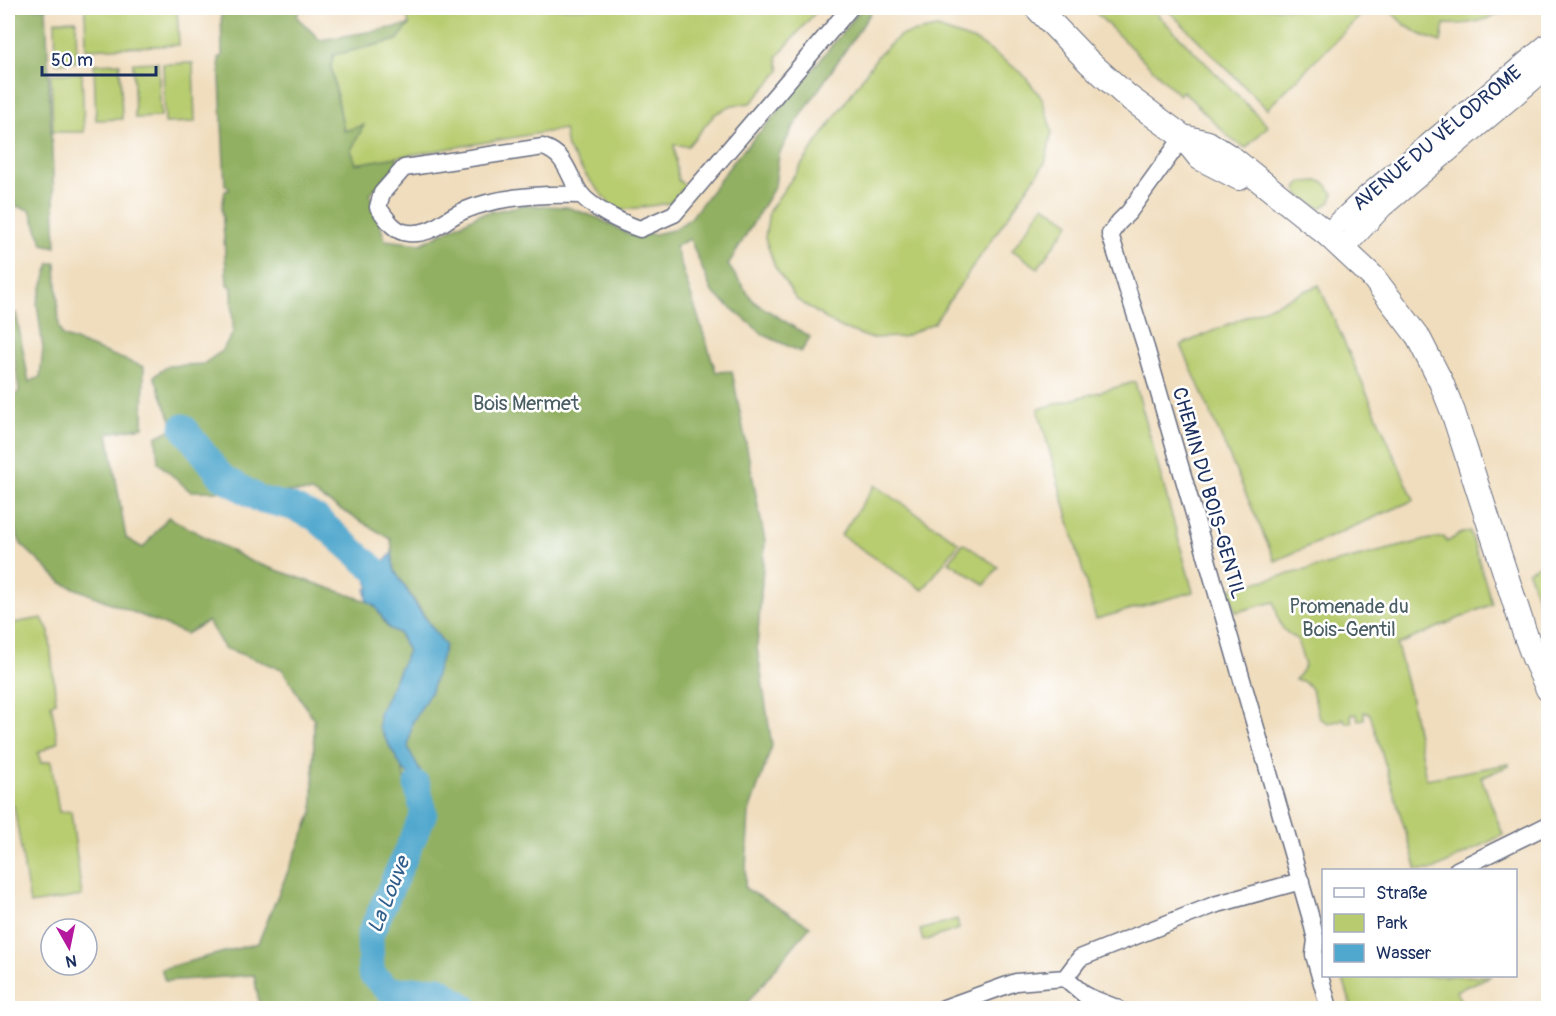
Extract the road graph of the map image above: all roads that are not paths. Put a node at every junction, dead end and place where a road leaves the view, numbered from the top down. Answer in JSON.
{"nodes":[{"id":1,"x":850,"y":8,"type":"edge"},
{"id":2,"x":1036,"y":8,"type":"edge"},
{"id":3,"x":1548,"y":44,"type":"edge"},
{"id":4,"x":1548,"y":67,"type":"edge"},
{"id":5,"x":1184,"y":137,"type":"junction"},
{"id":6,"x":581,"y":195,"type":"junction"},
{"id":7,"x":1335,"y":242,"type":"junction"},
{"id":8,"x":1548,"y":689,"type":"edge"},
{"id":9,"x":1548,"y":825,"type":"edge"},
{"id":10,"x":1459,"y":869,"type":"edge"},
{"id":11,"x":1301,"y":881,"type":"junction"},
{"id":12,"x":1320,"y":938,"type":"edge"},
{"id":13,"x":1065,"y":978,"type":"junction"},
{"id":14,"x":944,"y":1008,"type":"edge"},
{"id":15,"x":1118,"y":1008,"type":"edge"},
{"id":16,"x":1329,"y":1008,"type":"edge"}],
"edges":[{"from":1,"to":6,"type":"street"},
{"from":2,"to":5,"type":"main road"},
{"from":3,"to":7,"type":"street","name":"AVENUE DU VÉLODROME"},
{"from":4,"to":7,"type":"street","name":"AVENUE DU VÉLODROME"},
{"from":5,"to":7,"type":"main road"},
{"from":5,"to":11,"type":"street","name":"CHEMIN DU BOIS-GENTIL"},
{"from":6,"to":6,"type":"street"},
{"from":7,"to":8,"type":"main road"},
{"from":9,"to":10,"type":"street"},
{"from":11,"to":12,"type":"street","name":"CHEMIN DU BOIS-GENTIL"},
{"from":11,"to":13,"type":"street"},
{"from":12,"to":16,"type":"street","name":"CHEMIN DU BOIS-GENTIL"},
{"from":13,"to":14,"type":"street"},
{"from":13,"to":15,"type":"street"}]}
